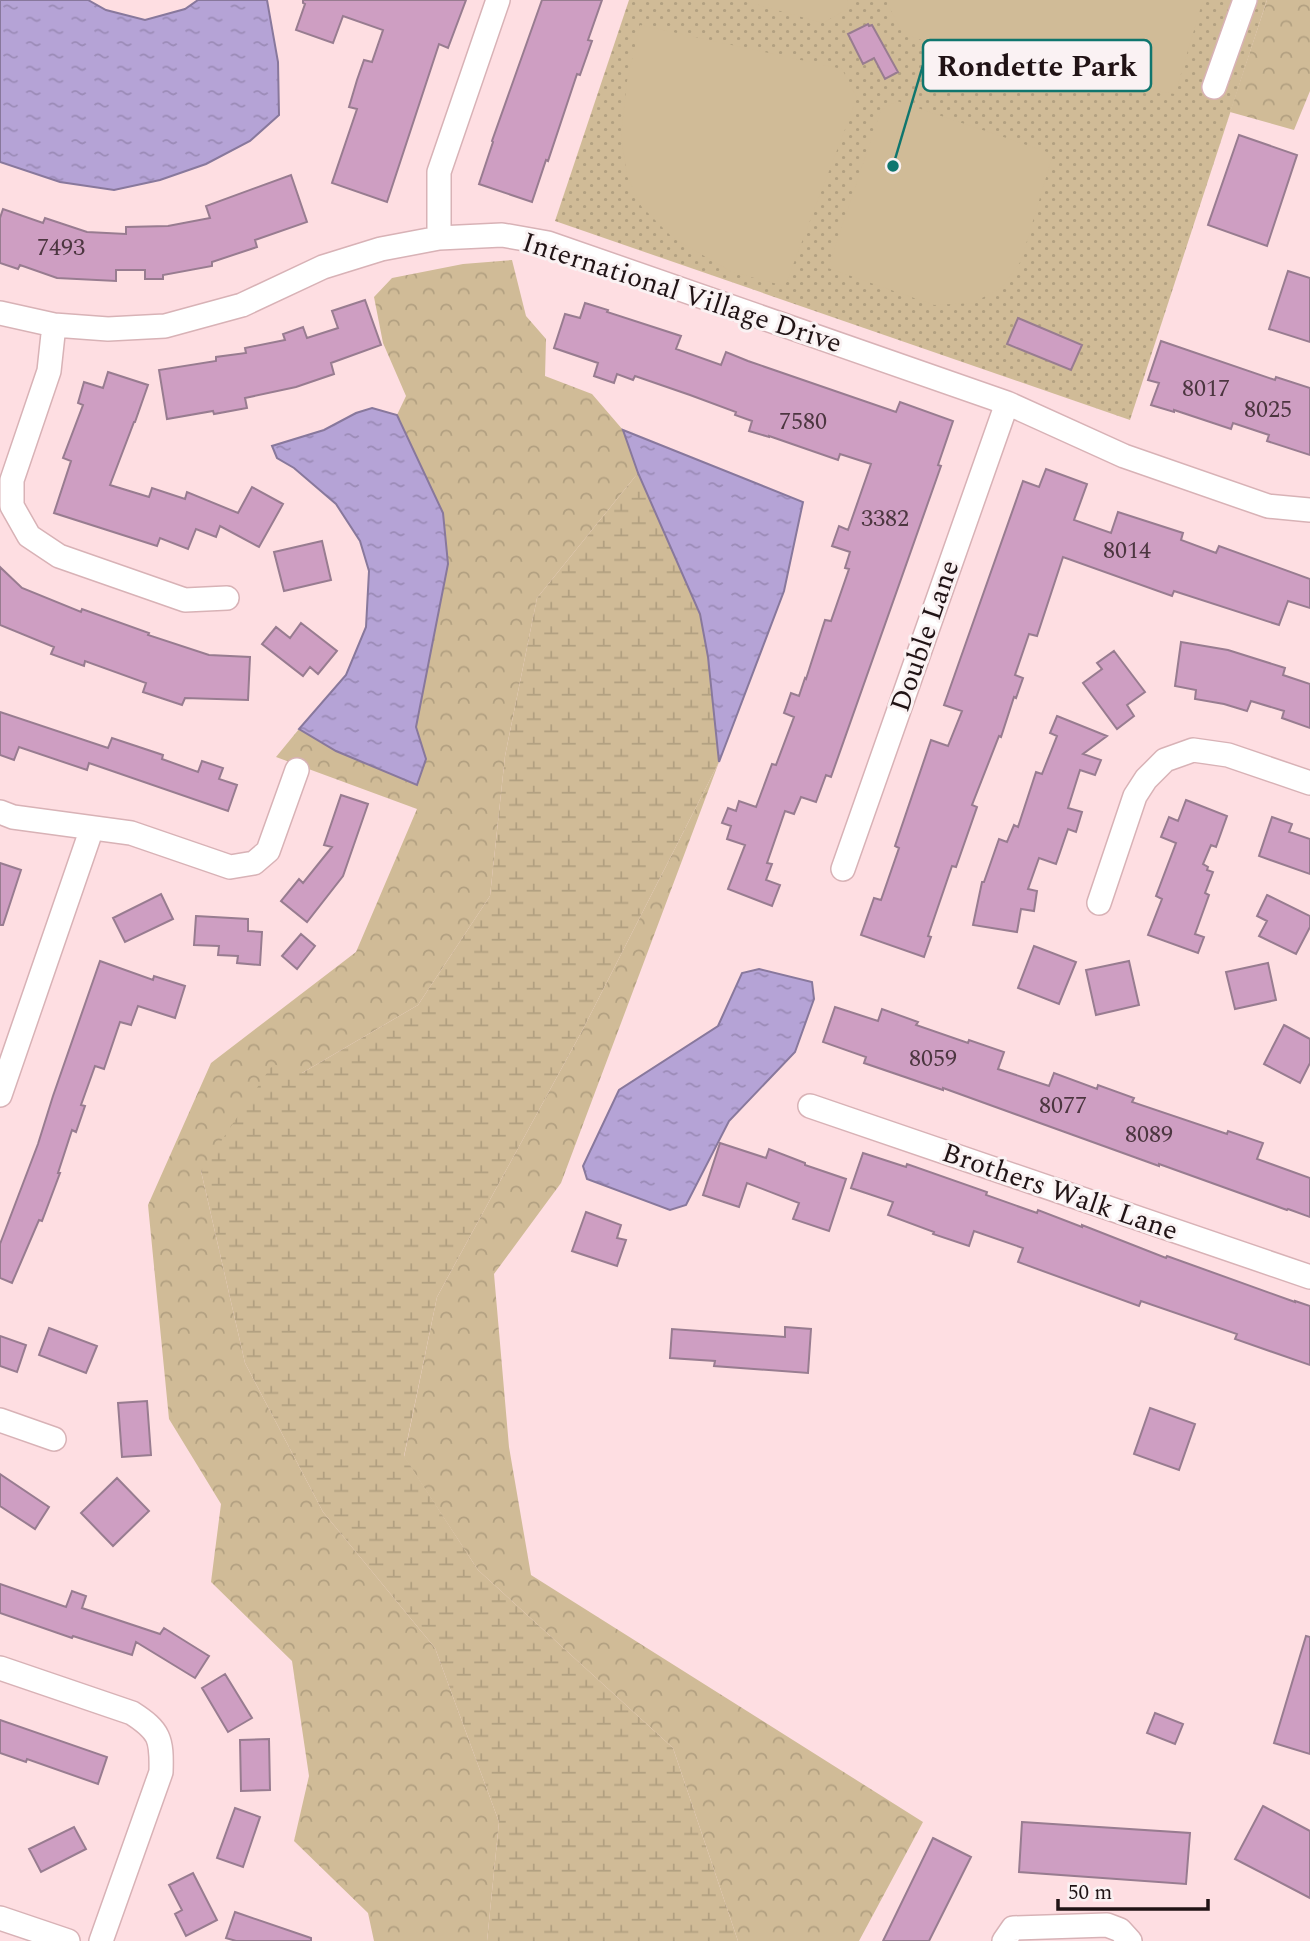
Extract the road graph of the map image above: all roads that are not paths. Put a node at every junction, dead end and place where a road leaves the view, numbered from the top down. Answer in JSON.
{"nodes":[{"id":1,"x":498,"y":0,"type":"edge"},
{"id":2,"x":1245,"y":0,"type":"edge"},
{"id":3,"x":1214,"y":87,"type":"dead end"},
{"id":4,"x":439,"y":237,"type":"junction"},
{"id":5,"x":0,"y":313,"type":"edge"},
{"id":6,"x":54,"y":326,"type":"junction"},
{"id":7,"x":1007,"y":403,"type":"junction"},
{"id":8,"x":1310,"y":510,"type":"edge"},
{"id":9,"x":227,"y":598,"type":"dead end"},
{"id":10,"x":297,"y":770,"type":"dead end"},
{"id":11,"x":1310,"y":783,"type":"edge"},
{"id":12,"x":0,"y":812,"type":"edge"},
{"id":13,"x":92,"y":828,"type":"junction"},
{"id":14,"x":843,"y":869,"type":"dead end"},
{"id":15,"x":1098,"y":903,"type":"dead end"},
{"id":16,"x":0,"y":1095,"type":"edge"},
{"id":17,"x":810,"y":1106,"type":"dead end"},
{"id":18,"x":1310,"y":1277,"type":"edge"},
{"id":19,"x":0,"y":1420,"type":"edge"},
{"id":20,"x":54,"y":1439,"type":"dead end"},
{"id":21,"x":0,"y":1668,"type":"edge"},
{"id":22,"x":0,"y":1919,"type":"edge"},
{"id":23,"x":68,"y":1941,"type":"edge"},
{"id":24,"x":101,"y":1941,"type":"edge"},
{"id":25,"x":1004,"y":1941,"type":"edge"},
{"id":26,"x":1130,"y":1941,"type":"edge"}],
"edges":[{"from":1,"to":4,"type":"street"},
{"from":2,"to":3,"type":"street"},
{"from":4,"to":6,"type":"street","name":"International Village Drive"},
{"from":4,"to":7,"type":"street","name":"International Village Drive"},
{"from":5,"to":6,"type":"street","name":"International Village Drive"},
{"from":6,"to":9,"type":"street"},
{"from":7,"to":8,"type":"street","name":"International Village Drive"},
{"from":7,"to":14,"type":"street","name":"Double Lane"},
{"from":10,"to":13,"type":"street"},
{"from":11,"to":15,"type":"street"},
{"from":12,"to":13,"type":"street"},
{"from":13,"to":16,"type":"street"},
{"from":17,"to":18,"type":"street","name":"Brothers Walk Lane"},
{"from":19,"to":20,"type":"street"},
{"from":21,"to":24,"type":"street"},
{"from":22,"to":23,"type":"street"},
{"from":25,"to":26,"type":"street"}]}
